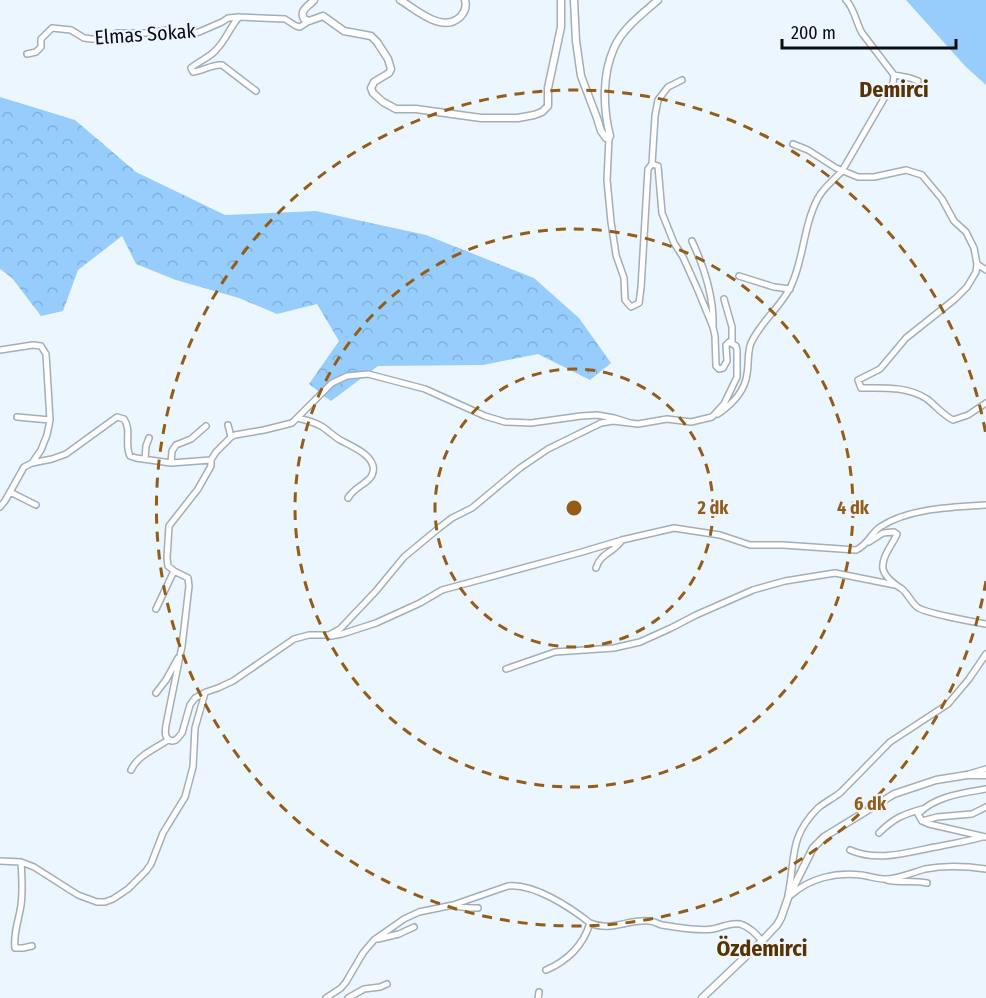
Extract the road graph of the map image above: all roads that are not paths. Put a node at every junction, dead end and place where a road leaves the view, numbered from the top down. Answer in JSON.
{"nodes":[{"id":1,"x":314,"y":0,"type":"edge"},
{"id":2,"x":400,"y":0,"type":"edge"},
{"id":3,"x":465,"y":0,"type":"edge"},
{"id":4,"x":561,"y":0,"type":"edge"},
{"id":5,"x":574,"y":0,"type":"edge"},
{"id":6,"x":658,"y":0,"type":"edge"},
{"id":7,"x":846,"y":0,"type":"edge"},
{"id":8,"x":239,"y":17,"type":"junction"},
{"id":9,"x":309,"y":21,"type":"junction"},
{"id":10,"x":27,"y":54,"type":"dead end"},
{"id":11,"x":894,"y":75,"type":"junction"},
{"id":12,"x":682,"y":80,"type":"dead end"},
{"id":13,"x":918,"y":81,"type":"dead end"},
{"id":14,"x":256,"y":91,"type":"dead end"},
{"id":15,"x":609,"y":138,"type":"junction"},
{"id":16,"x":793,"y":144,"type":"dead end"},
{"id":17,"x":652,"y":164,"type":"junction"},
{"id":18,"x":842,"y":171,"type":"junction"},
{"id":19,"x":692,"y":241,"type":"dead end"},
{"id":20,"x":977,"y":264,"type":"junction"},
{"id":21,"x":986,"y":270,"type":"edge"},
{"id":22,"x":739,"y":276,"type":"dead end"},
{"id":23,"x":790,"y":289,"type":"junction"},
{"id":24,"x":724,"y":299,"type":"dead end"},
{"id":25,"x":712,"y":327,"type":"junction"},
{"id":26,"x":732,"y":343,"type":"junction"},
{"id":27,"x":0,"y":350,"type":"edge"},
{"id":28,"x":986,"y":403,"type":"edge"},
{"id":29,"x":17,"y":417,"type":"dead end"},
{"id":30,"x":712,"y":417,"type":"junction"},
{"id":31,"x":298,"y":418,"type":"junction"},
{"id":32,"x":50,"y":420,"type":"junction"},
{"id":33,"x":630,"y":423,"type":"junction"},
{"id":34,"x":228,"y":425,"type":"dead end"},
{"id":35,"x":206,"y":426,"type":"dead end"},
{"id":36,"x":231,"y":437,"type":"junction"},
{"id":37,"x":150,"y":438,"type":"dead end"},
{"id":38,"x":145,"y":459,"type":"junction"},
{"id":39,"x":211,"y":460,"type":"junction"},
{"id":40,"x":32,"y":463,"type":"junction"},
{"id":41,"x":171,"y":463,"type":"junction"},
{"id":42,"x":10,"y":492,"type":"junction"},
{"id":43,"x":348,"y":498,"type":"dead end"},
{"id":44,"x":36,"y":505,"type":"dead end"},
{"id":45,"x":986,"y":505,"type":"edge"},
{"id":46,"x":0,"y":507,"type":"edge"},
{"id":47,"x":622,"y":540,"type":"junction"},
{"id":48,"x":863,"y":547,"type":"junction"},
{"id":49,"x":596,"y":568,"type":"dead end"},
{"id":50,"x":174,"y":571,"type":"junction"},
{"id":51,"x":895,"y":585,"type":"junction"},
{"id":52,"x":156,"y":609,"type":"dead end"},
{"id":53,"x":986,"y":624,"type":"edge"},
{"id":54,"x":325,"y":635,"type":"junction"},
{"id":55,"x":181,"y":651,"type":"junction"},
{"id":56,"x":986,"y":654,"type":"edge"},
{"id":57,"x":506,"y":669,"type":"dead end"},
{"id":58,"x":206,"y":692,"type":"junction"},
{"id":59,"x":156,"y":693,"type":"dead end"},
{"id":60,"x":168,"y":740,"type":"junction"},
{"id":61,"x":986,"y":769,"type":"edge"},
{"id":62,"x":131,"y":770,"type":"dead end"},
{"id":63,"x":967,"y":775,"type":"junction"},
{"id":64,"x":986,"y":775,"type":"edge"},
{"id":65,"x":986,"y":789,"type":"edge"},
{"id":66,"x":986,"y":807,"type":"edge"},
{"id":67,"x":923,"y":808,"type":"junction"},
{"id":68,"x":922,"y":821,"type":"junction"},
{"id":69,"x":879,"y":833,"type":"dead end"},
{"id":70,"x":985,"y":837,"type":"edge"},
{"id":71,"x":850,"y":850,"type":"dead end"},
{"id":72,"x":0,"y":861,"type":"edge"},
{"id":73,"x":21,"y":862,"type":"junction"},
{"id":74,"x":986,"y":870,"type":"edge"},
{"id":75,"x":885,"y":879,"type":"junction"},
{"id":76,"x":927,"y":883,"type":"dead end"},
{"id":77,"x":788,"y":898,"type":"junction"},
{"id":78,"x":453,"y":905,"type":"junction"},
{"id":79,"x":478,"y":908,"type":"dead end"},
{"id":80,"x":590,"y":923,"type":"junction"},
{"id":81,"x":414,"y":927,"type":"dead end"},
{"id":82,"x":374,"y":940,"type":"junction"},
{"id":83,"x":762,"y":941,"type":"junction"},
{"id":84,"x":32,"y":946,"type":"dead end"},
{"id":85,"x":546,"y":970,"type":"dead end"},
{"id":86,"x":387,"y":984,"type":"dead end"},
{"id":87,"x":326,"y":998,"type":"edge"},
{"id":88,"x":348,"y":998,"type":"edge"},
{"id":89,"x":702,"y":998,"type":"edge"}],
"edges":[{"from":1,"to":9,"type":"street"},
{"from":2,"to":3,"type":"street"},
{"from":4,"to":9,"type":"street"},
{"from":5,"to":15,"type":"street"},
{"from":6,"to":15,"type":"street"},
{"from":7,"to":11,"type":"street"},
{"from":8,"to":9,"type":"street","name":"Elmas Sokak"},
{"from":8,"to":10,"type":"street","name":"Elmas Sokak"},
{"from":8,"to":14,"type":"street"},
{"from":11,"to":13,"type":"street"},
{"from":11,"to":18,"type":"street"},
{"from":12,"to":17,"type":"street"},
{"from":15,"to":17,"type":"street"},
{"from":16,"to":18,"type":"street"},
{"from":17,"to":25,"type":"street"},
{"from":18,"to":20,"type":"street"},
{"from":18,"to":23,"type":"street"},
{"from":19,"to":25,"type":"street"},
{"from":20,"to":21,"type":"street"},
{"from":20,"to":28,"type":"street"},
{"from":22,"to":23,"type":"street"},
{"from":23,"to":30,"type":"street"},
{"from":24,"to":26,"type":"street"},
{"from":25,"to":26,"type":"street"},
{"from":26,"to":30,"type":"street"},
{"from":27,"to":32,"type":"street"},
{"from":29,"to":32,"type":"street"},
{"from":30,"to":33,"type":"street"},
{"from":31,"to":33,"type":"street"},
{"from":31,"to":36,"type":"street"},
{"from":31,"to":43,"type":"street"},
{"from":32,"to":40,"type":"street"},
{"from":33,"to":54,"type":"street"},
{"from":34,"to":36,"type":"street"},
{"from":35,"to":41,"type":"street"},
{"from":36,"to":39,"type":"street"},
{"from":37,"to":38,"type":"street"},
{"from":38,"to":40,"type":"street"},
{"from":38,"to":41,"type":"street"},
{"from":39,"to":41,"type":"street"},
{"from":39,"to":50,"type":"street"},
{"from":40,"to":42,"type":"street"},
{"from":42,"to":44,"type":"street"},
{"from":42,"to":46,"type":"street"},
{"from":45,"to":48,"type":"street"},
{"from":47,"to":48,"type":"street"},
{"from":47,"to":49,"type":"street"},
{"from":47,"to":54,"type":"street"},
{"from":48,"to":51,"type":"street"},
{"from":50,"to":52,"type":"street"},
{"from":50,"to":55,"type":"street"},
{"from":51,"to":53,"type":"street"},
{"from":51,"to":57,"type":"street"},
{"from":54,"to":58,"type":"street"},
{"from":55,"to":59,"type":"street"},
{"from":55,"to":60,"type":"street"},
{"from":56,"to":77,"type":"street"},
{"from":58,"to":60,"type":"street"},
{"from":58,"to":73,"type":"street"},
{"from":60,"to":62,"type":"street"},
{"from":61,"to":63,"type":"street"},
{"from":63,"to":64,"type":"street"},
{"from":63,"to":77,"type":"street"},
{"from":65,"to":67,"type":"street"},
{"from":66,"to":68,"type":"street"},
{"from":67,"to":68,"type":"street"},
{"from":67,"to":69,"type":"street"},
{"from":68,"to":70,"type":"street"},
{"from":70,"to":71,"type":"street"},
{"from":72,"to":73,"type":"street"},
{"from":73,"to":84,"type":"street"},
{"from":74,"to":75,"type":"street"},
{"from":75,"to":76,"type":"street"},
{"from":75,"to":77,"type":"street"},
{"from":77,"to":83,"type":"street"},
{"from":78,"to":79,"type":"street"},
{"from":78,"to":80,"type":"street"},
{"from":78,"to":82,"type":"street"},
{"from":80,"to":83,"type":"street"},
{"from":80,"to":85,"type":"street"},
{"from":81,"to":82,"type":"street"},
{"from":82,"to":87,"type":"street"},
{"from":83,"to":89,"type":"street"},
{"from":86,"to":88,"type":"street"}]}
